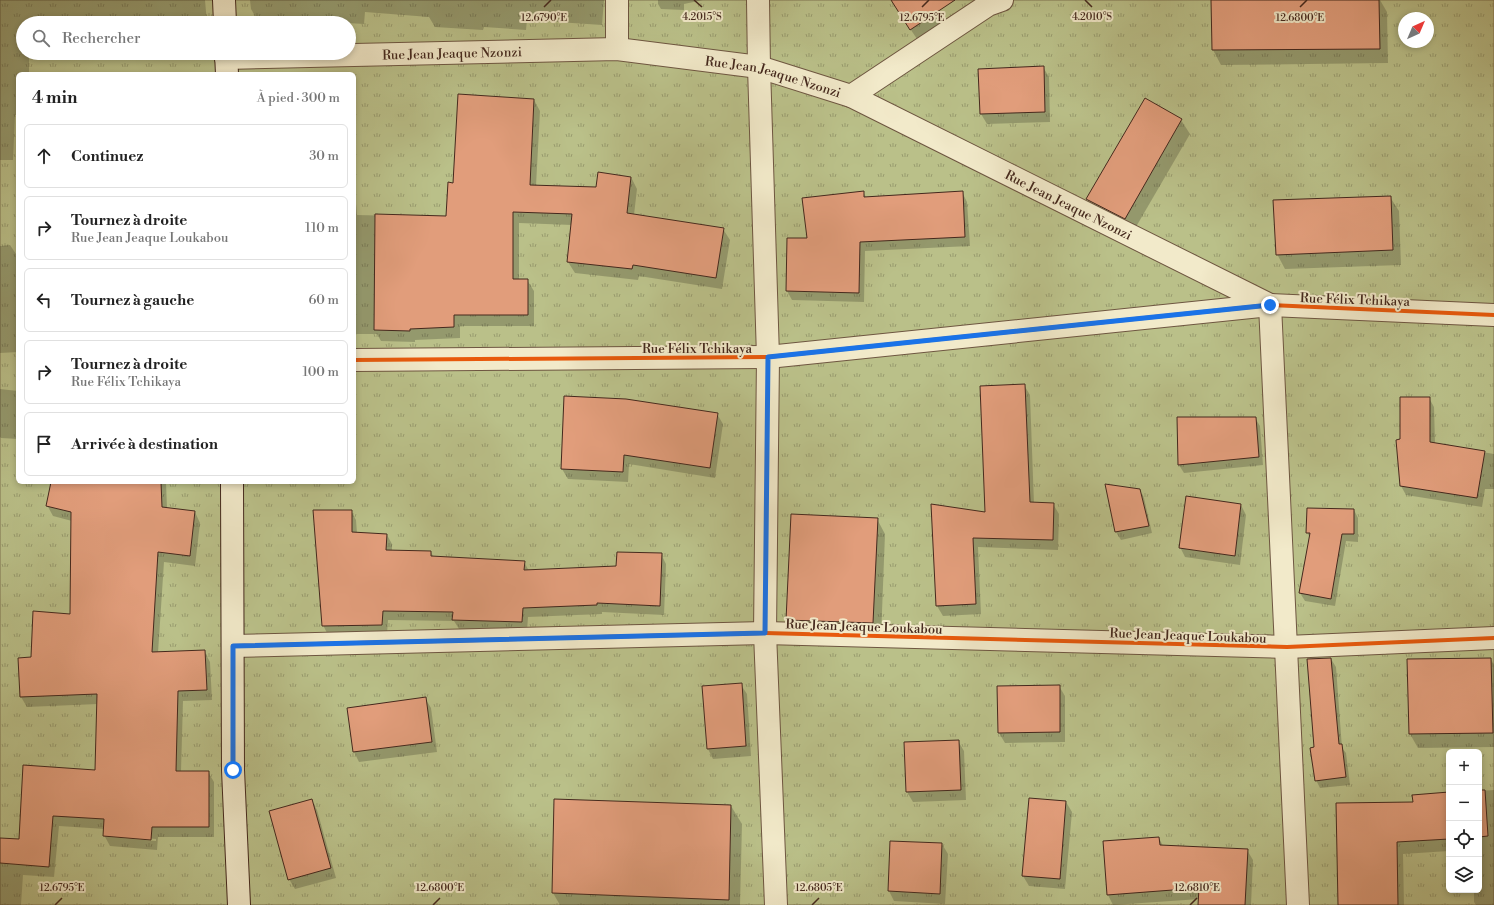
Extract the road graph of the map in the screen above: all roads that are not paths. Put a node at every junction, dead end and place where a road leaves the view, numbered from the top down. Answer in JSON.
{"nodes":[{"id":1,"x":224,"y":0,"type":"edge"},
{"id":2,"x":617,"y":0,"type":"edge"},
{"id":3,"x":758,"y":0,"type":"edge"},
{"id":4,"x":1002,"y":0,"type":"edge"},
{"id":5,"x":225,"y":16,"type":"edge"},
{"id":6,"x":616,"y":49,"type":"junction"},
{"id":7,"x":356,"y":58,"type":"edge"},
{"id":8,"x":286,"y":60,"type":"edge"},
{"id":9,"x":226,"y":62,"type":"edge"},
{"id":10,"x":759,"y":67,"type":"junction"},
{"id":11,"x":851,"y":96,"type":"junction"},
{"id":12,"x":1270,"y":305,"type":"junction"},
{"id":13,"x":1494,"y":315,"type":"edge"},
{"id":14,"x":768,"y":357,"type":"junction"},
{"id":15,"x":356,"y":360,"type":"edge"},
{"id":16,"x":232,"y":484,"type":"edge"},
{"id":17,"x":765,"y":633,"type":"junction"},
{"id":18,"x":1494,"y":638,"type":"edge"},
{"id":19,"x":233,"y":646,"type":"junction"},
{"id":20,"x":1287,"y":647,"type":"junction"},
{"id":21,"x":239,"y":905,"type":"edge"},
{"id":22,"x":776,"y":905,"type":"edge"},
{"id":23,"x":1298,"y":905,"type":"edge"}],
"edges":[{"from":1,"to":5,"type":"street"},
{"from":2,"to":6,"type":"street"},
{"from":3,"to":10,"type":"street"},
{"from":4,"to":11,"type":"street"},
{"from":6,"to":7,"type":"street","name":"Rue Jean Jeaque Nzonzi"},
{"from":6,"to":10,"type":"street","name":"Rue Jean Jeaque Nzonzi"},
{"from":8,"to":9,"type":"street","name":"Rue Jean Jeaque Nzonzi"},
{"from":10,"to":11,"type":"street","name":"Rue Jean Jeaque Nzonzi"},
{"from":10,"to":14,"type":"street"},
{"from":11,"to":12,"type":"street","name":"Rue Jean Jeaque Nzonzi"},
{"from":12,"to":13,"type":"street","name":"Rue Félix Tchikaya"},
{"from":12,"to":14,"type":"street","name":"Rue Félix Tchikaya"},
{"from":12,"to":20,"type":"street"},
{"from":14,"to":15,"type":"street","name":"Rue Félix Tchikaya"},
{"from":14,"to":17,"type":"street"},
{"from":16,"to":19,"type":"street"},
{"from":17,"to":19,"type":"street","name":"Rue Jean Jeaque Loukabou"},
{"from":17,"to":20,"type":"street","name":"Rue Jean Jeaque Loukabou"},
{"from":17,"to":22,"type":"street"},
{"from":18,"to":20,"type":"street","name":"Rue Jean Jeaque Loukabou"},
{"from":19,"to":21,"type":"street"},
{"from":20,"to":23,"type":"street"}]}
